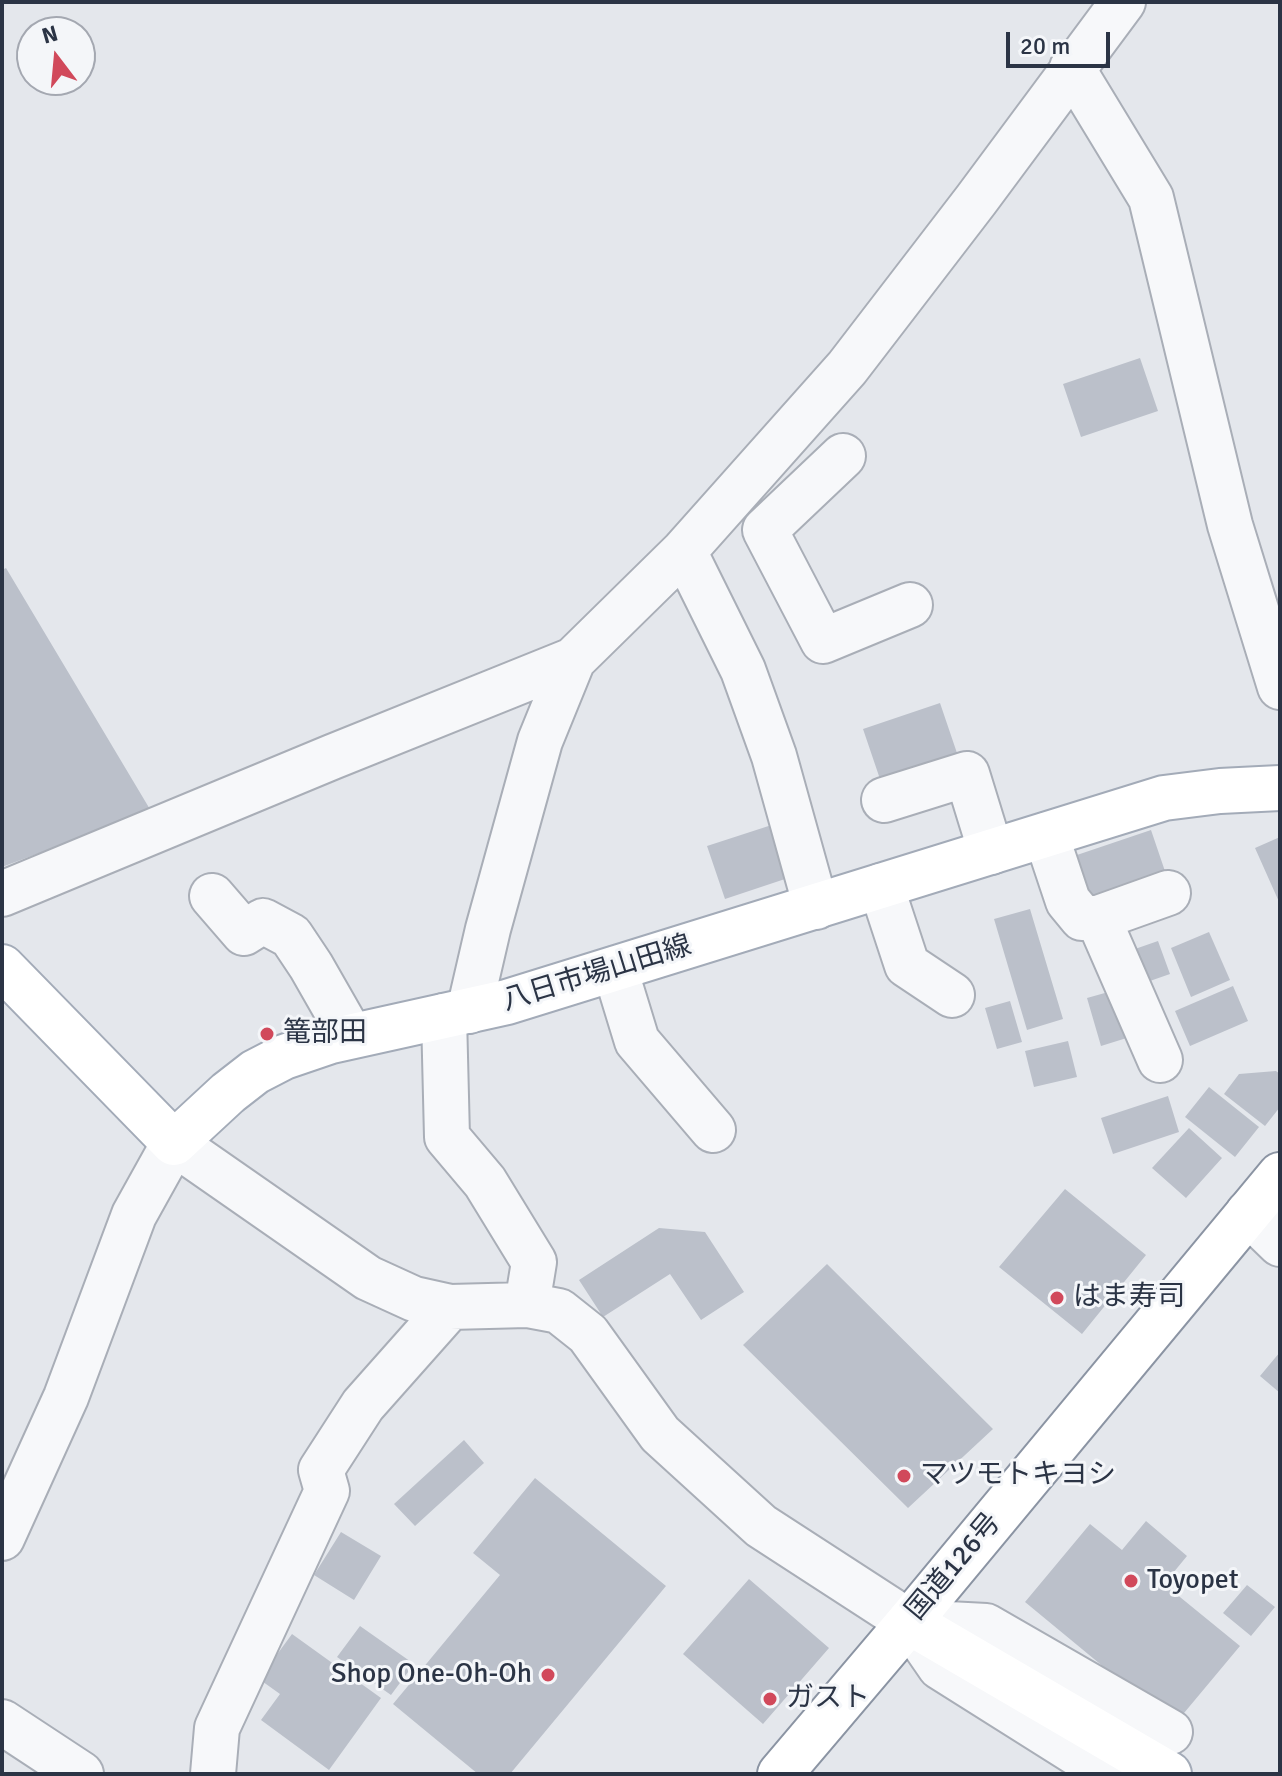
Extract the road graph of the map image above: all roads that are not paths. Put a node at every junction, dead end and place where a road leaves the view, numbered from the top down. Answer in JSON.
{"nodes":[{"id":1,"x":1123,"y":2,"type":"edge"},
{"id":2,"x":1072,"y":68,"type":"junction"},
{"id":3,"x":843,"y":456,"type":"dead end"},
{"id":4,"x":766,"y":459,"type":"junction"},
{"id":5,"x":806,"y":491,"type":"junction"},
{"id":6,"x":684,"y":551,"type":"junction"},
{"id":7,"x":910,"y":605,"type":"dead end"},
{"id":8,"x":573,"y":660,"type":"junction"},
{"id":9,"x":1280,"y":687,"type":"edge"},
{"id":10,"x":1280,"y":788,"type":"edge"},
{"id":11,"x":884,"y":800,"type":"dead end"},
{"id":12,"x":1046,"y":835,"type":"junction"},
{"id":13,"x":991,"y":852,"type":"junction"},
{"id":14,"x":881,"y":886,"type":"junction"},
{"id":15,"x":1168,"y":893,"type":"dead end"},
{"id":16,"x":2,"y":894,"type":"edge"},
{"id":17,"x":212,"y":896,"type":"dead end"},
{"id":18,"x":816,"y":907,"type":"junction"},
{"id":19,"x":1098,"y":918,"type":"junction"},
{"id":20,"x":2,"y":967,"type":"edge"},
{"id":21,"x":615,"y":969,"type":"junction"},
{"id":22,"x":952,"y":995,"type":"dead end"},
{"id":23,"x":457,"y":1013,"type":"junction"},
{"id":24,"x":351,"y":1036,"type":"junction"},
{"id":25,"x":1160,"y":1060,"type":"dead end"},
{"id":26,"x":713,"y":1130,"type":"dead end"},
{"id":27,"x":174,"y":1143,"type":"junction"},
{"id":28,"x":1280,"y":1175,"type":"edge"},
{"id":29,"x":1248,"y":1213,"type":"junction"},
{"id":30,"x":1280,"y":1244,"type":"edge"},
{"id":31,"x":527,"y":1305,"type":"junction"},
{"id":32,"x":450,"y":1307,"type":"junction"},
{"id":33,"x":2,"y":1538,"type":"edge"},
{"id":34,"x":909,"y":1622,"type":"junction"},
{"id":35,"x":2,"y":1722,"type":"edge"},
{"id":36,"x":1169,"y":1753,"type":"edge"},
{"id":37,"x":1086,"y":1768,"type":"edge"},
{"id":38,"x":81,"y":1774,"type":"edge"},
{"id":39,"x":213,"y":1774,"type":"edge"},
{"id":40,"x":780,"y":1774,"type":"edge"}],
"edges":[{"from":1,"to":2,"type":"street"},
{"from":2,"to":4,"type":"street"},
{"from":2,"to":9,"type":"street"},
{"from":3,"to":5,"type":"street"},
{"from":4,"to":5,"type":"street"},
{"from":4,"to":6,"type":"street"},
{"from":5,"to":7,"type":"street"},
{"from":6,"to":8,"type":"street"},
{"from":6,"to":18,"type":"street"},
{"from":8,"to":16,"type":"street"},
{"from":8,"to":23,"type":"street"},
{"from":10,"to":12,"type":"main road","name":"八日市場山田線"},
{"from":11,"to":13,"type":"street"},
{"from":12,"to":13,"type":"main road","name":"八日市場山田線"},
{"from":12,"to":19,"type":"street"},
{"from":13,"to":14,"type":"main road","name":"八日市場山田線"},
{"from":14,"to":18,"type":"main road","name":"八日市場山田線"},
{"from":14,"to":22,"type":"street"},
{"from":15,"to":19,"type":"street"},
{"from":17,"to":24,"type":"street"},
{"from":18,"to":21,"type":"main road","name":"八日市場山田線"},
{"from":19,"to":25,"type":"street"},
{"from":20,"to":27,"type":"main road"},
{"from":21,"to":23,"type":"main road","name":"八日市場山田線"},
{"from":21,"to":26,"type":"street"},
{"from":23,"to":24,"type":"main road","name":"八日市場山田線"},
{"from":23,"to":31,"type":"street"},
{"from":24,"to":27,"type":"main road","name":"八日市場山田線"},
{"from":27,"to":32,"type":"street"},
{"from":27,"to":33,"type":"street"},
{"from":28,"to":29,"type":"main road","name":"国道126号"},
{"from":29,"to":30,"type":"street"},
{"from":29,"to":34,"type":"main road","name":"国道126号"},
{"from":31,"to":32,"type":"street"},
{"from":31,"to":34,"type":"street"},
{"from":32,"to":39,"type":"street"},
{"from":34,"to":36,"type":"main road"},
{"from":34,"to":37,"type":"street"},
{"from":34,"to":40,"type":"main road","name":"国道126号"},
{"from":35,"to":38,"type":"street"}]}
